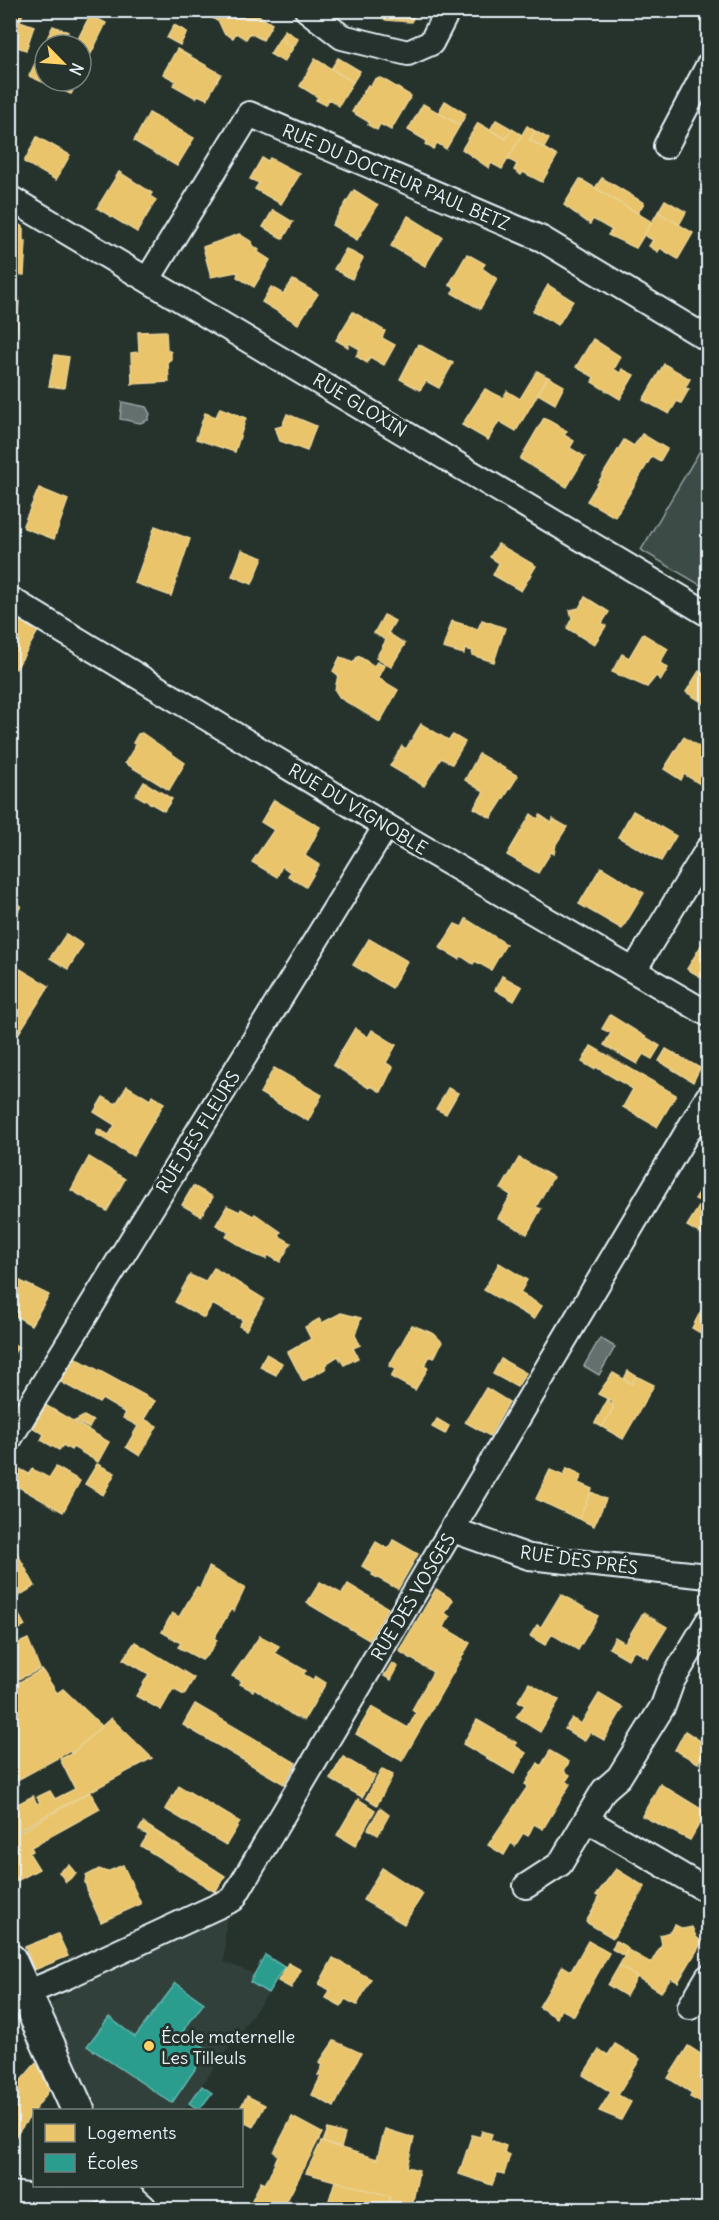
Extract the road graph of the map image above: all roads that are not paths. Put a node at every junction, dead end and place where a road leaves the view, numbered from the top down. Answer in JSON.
{"nodes":[{"id":1,"x":307,"y":10,"type":"edge"},
{"id":2,"x":448,"y":10,"type":"edge"},
{"id":3,"x":708,"y":66,"type":"edge"},
{"id":4,"x":666,"y":146,"type":"dead end"},
{"id":5,"x":10,"y":198,"type":"edge"},
{"id":6,"x":147,"y":279,"type":"junction"},
{"id":7,"x":708,"y":339,"type":"edge"},
{"id":8,"x":10,"y":599,"type":"edge"},
{"id":9,"x":708,"y":614,"type":"edge"},
{"id":10,"x":386,"y":826,"type":"junction"},
{"id":11,"x":708,"y":849,"type":"edge"},
{"id":12,"x":634,"y":970,"type":"junction"},
{"id":13,"x":708,"y":1014,"type":"edge"},
{"id":14,"x":708,"y":1097,"type":"edge"},
{"id":15,"x":10,"y":1438,"type":"edge"},
{"id":16,"x":453,"y":1530,"type":"junction"},
{"id":17,"x":708,"y":1576,"type":"edge"},
{"id":18,"x":708,"y":1620,"type":"edge"},
{"id":19,"x":587,"y":1820,"type":"junction"},
{"id":20,"x":526,"y":1886,"type":"dead end"},
{"id":21,"x":708,"y":1891,"type":"edge"},
{"id":22,"x":10,"y":1960,"type":"edge"},
{"id":23,"x":708,"y":1977,"type":"edge"},
{"id":24,"x":24,"y":1994,"type":"junction"},
{"id":25,"x":690,"y":2007,"type":"dead end"},
{"id":26,"x":78,"y":2109,"type":"edge"},
{"id":27,"x":108,"y":2187,"type":"edge"},
{"id":28,"x":110,"y":2187,"type":"edge"},
{"id":29,"x":112,"y":2187,"type":"edge"},
{"id":30,"x":10,"y":2194,"type":"edge"},
{"id":31,"x":97,"y":2210,"type":"edge"},
{"id":32,"x":141,"y":2210,"type":"edge"}],
"edges":[{"from":1,"to":2,"type":"street"},
{"from":3,"to":4,"type":"street"},
{"from":5,"to":6,"type":"street","name":"RUE GLOXIN"},
{"from":6,"to":7,"type":"street","name":"RUE DU DOCTEUR PAUL BETZ"},
{"from":6,"to":9,"type":"street","name":"RUE GLOXIN"},
{"from":8,"to":10,"type":"street","name":"RUE DU VIGNOBLE"},
{"from":10,"to":12,"type":"street","name":"RUE DU VIGNOBLE"},
{"from":10,"to":15,"type":"street","name":"RUE DES FLEURS"},
{"from":11,"to":12,"type":"street"},
{"from":12,"to":13,"type":"street","name":"RUE DU VIGNOBLE"},
{"from":14,"to":16,"type":"street","name":"RUE DES VOSGES"},
{"from":16,"to":17,"type":"street","name":"RUE DES PRÉS"},
{"from":16,"to":24,"type":"street","name":"RUE DES VOSGES"},
{"from":18,"to":19,"type":"street"},
{"from":19,"to":20,"type":"street"},
{"from":19,"to":21,"type":"street"},
{"from":22,"to":24,"type":"street"},
{"from":23,"to":25,"type":"street"},
{"from":24,"to":26,"type":"street"},
{"from":27,"to":30,"type":"street"},
{"from":28,"to":31,"type":"street"},
{"from":29,"to":32,"type":"street"}]}
